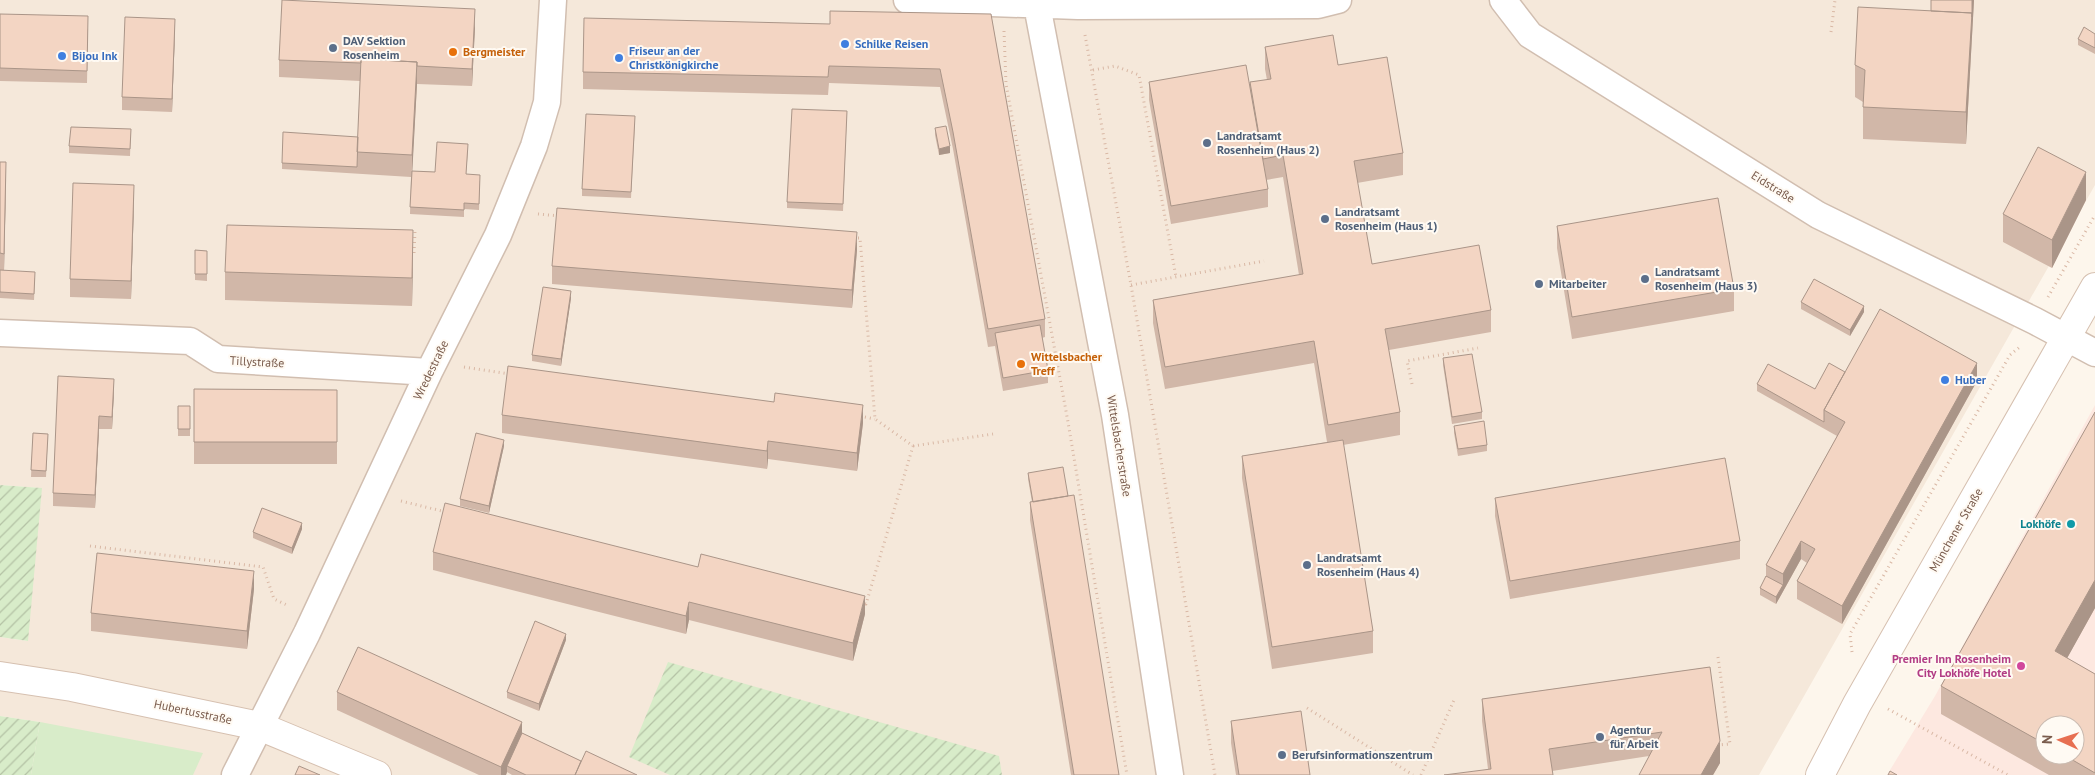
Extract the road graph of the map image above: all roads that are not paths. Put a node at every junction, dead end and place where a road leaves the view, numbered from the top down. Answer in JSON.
{"nodes":[{"id":1,"x":553,"y":0,"type":"edge"},
{"id":2,"x":907,"y":0,"type":"edge"},
{"id":3,"x":1338,"y":0,"type":"edge"},
{"id":4,"x":1503,"y":0,"type":"edge"},
{"id":5,"x":1037,"y":2,"type":"edge"},
{"id":6,"x":2095,"y":287,"type":"edge"},
{"id":7,"x":0,"y":333,"type":"edge"},
{"id":8,"x":2067,"y":337,"type":"junction"},
{"id":9,"x":2095,"y":353,"type":"edge"},
{"id":10,"x":432,"y":368,"type":"junction"},
{"id":11,"x":0,"y":676,"type":"edge"},
{"id":12,"x":260,"y":726,"type":"junction"},
{"id":13,"x":236,"y":775,"type":"edge"},
{"id":14,"x":377,"y":775,"type":"edge"},
{"id":15,"x":1170,"y":775,"type":"edge"},
{"id":16,"x":1820,"y":775,"type":"edge"}],
"edges":[{"from":1,"to":10,"type":"street","name":"Wredestraße"},
{"from":2,"to":5,"type":"street"},
{"from":3,"to":5,"type":"street"},
{"from":4,"to":8,"type":"street","name":"Eidstraße"},
{"from":5,"to":15,"type":"street","name":"Wittelsbacherstraße"},
{"from":6,"to":8,"type":"main road","name":"Münchener Straße"},
{"from":7,"to":10,"type":"street","name":"Tillystraße"},
{"from":8,"to":9,"type":"street","name":"Eidstraße"},
{"from":8,"to":16,"type":"main road","name":"Münchener Straße"},
{"from":10,"to":12,"type":"street","name":"Wredestraße"},
{"from":11,"to":12,"type":"main road","name":"Hubertusstraße"},
{"from":12,"to":13,"type":"street","name":"Wredestraße"},
{"from":12,"to":14,"type":"main road","name":"Hubertusstraße"}]}
